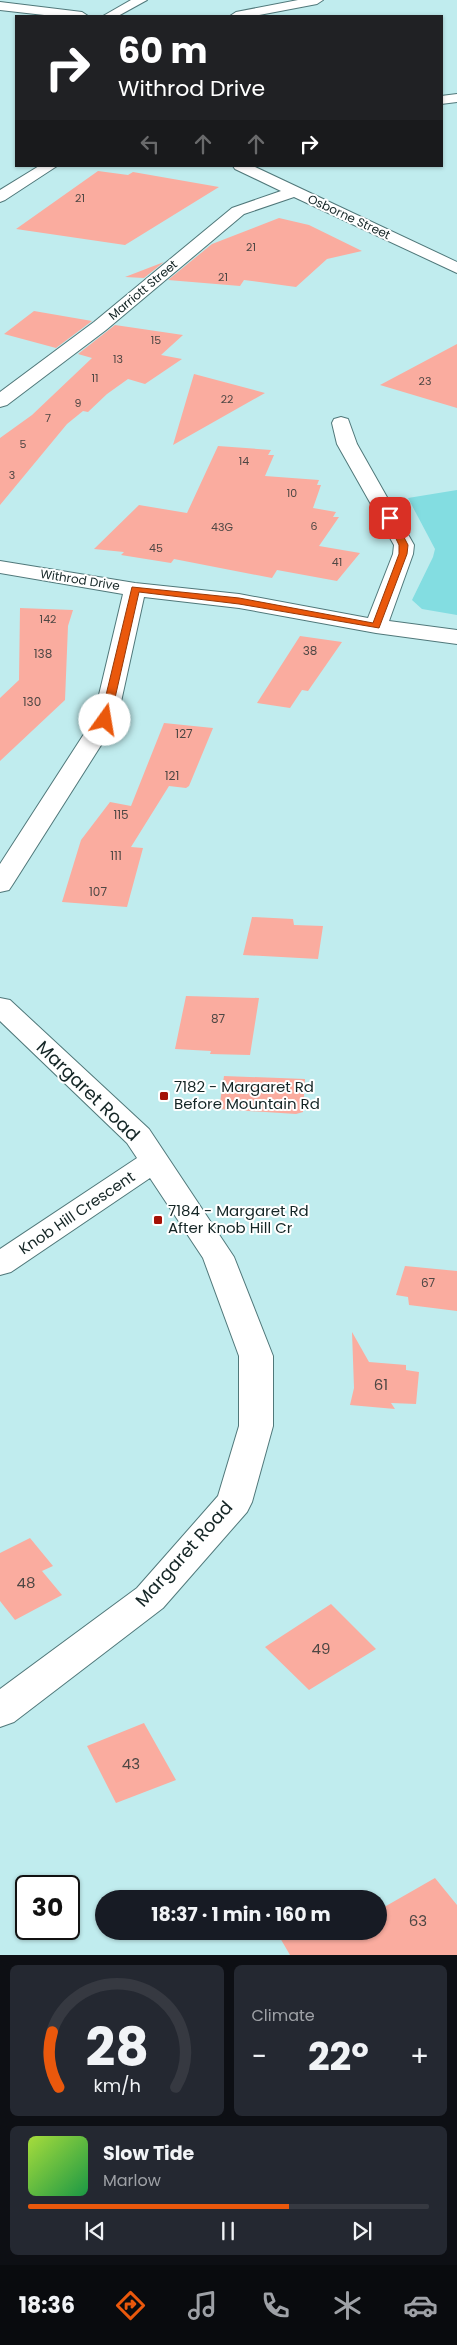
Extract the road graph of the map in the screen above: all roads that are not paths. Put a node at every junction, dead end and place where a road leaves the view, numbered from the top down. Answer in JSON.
{"nodes":[{"id":1,"x":142,"y":0,"type":"edge"},
{"id":2,"x":317,"y":0,"type":"edge"},
{"id":3,"x":0,"y":6,"type":"edge"},
{"id":4,"x":74,"y":15,"type":"edge"},
{"id":5,"x":111,"y":15,"type":"edge"},
{"id":6,"x":241,"y":15,"type":"edge"},
{"id":7,"x":457,"y":98,"type":"edge"},
{"id":8,"x":443,"y":100,"type":"edge"},
{"id":9,"x":48,"y":167,"type":"edge"},
{"id":10,"x":242,"y":167,"type":"edge"},
{"id":11,"x":293,"y":192,"type":"junction"},
{"id":12,"x":0,"y":197,"type":"edge"},
{"id":13,"x":457,"y":268,"type":"edge"},
{"id":14,"x":0,"y":401,"type":"edge"},
{"id":15,"x":341,"y":424,"type":"dead end"},
{"id":16,"x":0,"y":568,"type":"edge"},
{"id":17,"x":135,"y":589,"type":"junction"},
{"id":18,"x":376,"y":626,"type":"junction"},
{"id":19,"x":457,"y":637,"type":"edge"},
{"id":20,"x":0,"y":884,"type":"edge"},
{"id":21,"x":0,"y":1006,"type":"edge"},
{"id":22,"x":154,"y":1161,"type":"junction"},
{"id":23,"x":0,"y":1264,"type":"edge"},
{"id":24,"x":0,"y":1710,"type":"edge"}],
"edges":[{"from":1,"to":5,"type":"street"},
{"from":2,"to":6,"type":"street"},
{"from":3,"to":4,"type":"street"},
{"from":7,"to":8,"type":"street"},
{"from":9,"to":12,"type":"street"},
{"from":10,"to":11,"type":"street","name":"Osborne Street"},
{"from":11,"to":13,"type":"street","name":"Osborne Street"},
{"from":11,"to":14,"type":"street","name":"Marriott Street"},
{"from":15,"to":18,"type":"street"},
{"from":16,"to":17,"type":"street","name":"Withrod Drive"},
{"from":17,"to":18,"type":"street","name":"Withrod Drive"},
{"from":17,"to":20,"type":"street"},
{"from":18,"to":19,"type":"street","name":"Withrod Drive"},
{"from":21,"to":22,"type":"street","name":"Margaret Road"},
{"from":22,"to":23,"type":"street","name":"Knob Hill Crescent"},
{"from":22,"to":24,"type":"street","name":"Margaret Road"}]}
